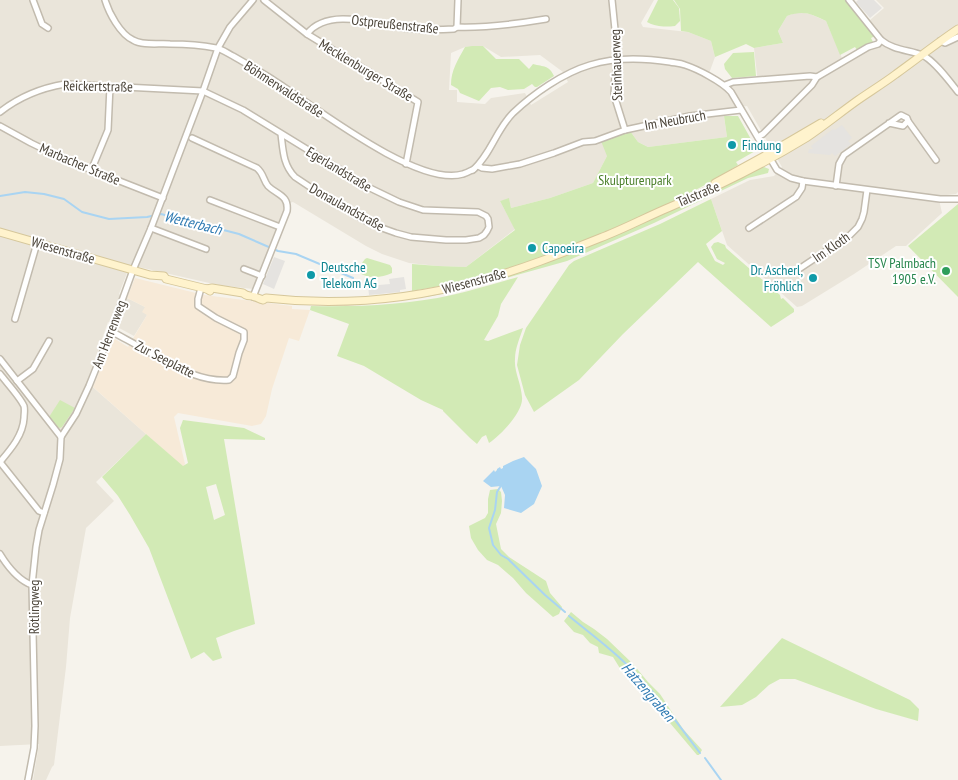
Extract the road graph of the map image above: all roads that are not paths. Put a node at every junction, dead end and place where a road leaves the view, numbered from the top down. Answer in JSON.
{"nodes":[{"id":1,"x":33,"y":0,"type":"edge"},
{"id":2,"x":105,"y":0,"type":"edge"},
{"id":3,"x":253,"y":0,"type":"edge"},
{"id":4,"x":264,"y":0,"type":"edge"},
{"id":5,"x":458,"y":0,"type":"edge"},
{"id":6,"x":612,"y":0,"type":"edge"},
{"id":7,"x":849,"y":0,"type":"edge"},
{"id":8,"x":546,"y":20,"type":"dead end"},
{"id":9,"x":457,"y":27,"type":"junction"},
{"id":10,"x":48,"y":28,"type":"dead end"},
{"id":11,"x":958,"y":29,"type":"edge"},
{"id":12,"x":307,"y":34,"type":"junction"},
{"id":13,"x":958,"y":37,"type":"edge"},
{"id":14,"x":881,"y":40,"type":"junction"},
{"id":15,"x":940,"y":41,"type":"junction"},
{"id":16,"x":218,"y":48,"type":"junction"},
{"id":17,"x":922,"y":55,"type":"junction"},
{"id":18,"x":618,"y":59,"type":"junction"},
{"id":19,"x":817,"y":77,"type":"junction"},
{"id":20,"x":725,"y":85,"type":"junction"},
{"id":21,"x":110,"y":86,"type":"junction"},
{"id":22,"x":203,"y":91,"type":"junction"},
{"id":23,"x":958,"y":92,"type":"edge"},
{"id":24,"x":741,"y":110,"type":"junction"},
{"id":25,"x":0,"y":112,"type":"edge"},
{"id":26,"x":908,"y":121,"type":"junction"},
{"id":27,"x":890,"y":123,"type":"junction"},
{"id":28,"x":0,"y":126,"type":"edge"},
{"id":29,"x":624,"y":130,"type":"junction"},
{"id":30,"x":281,"y":134,"type":"junction"},
{"id":31,"x":758,"y":137,"type":"junction"},
{"id":32,"x":192,"y":138,"type":"dead end"},
{"id":33,"x":769,"y":156,"type":"junction"},
{"id":34,"x":936,"y":160,"type":"dead end"},
{"id":35,"x":406,"y":164,"type":"junction"},
{"id":36,"x":475,"y":168,"type":"junction"},
{"id":37,"x":91,"y":171,"type":"junction"},
{"id":38,"x":803,"y":181,"type":"junction"},
{"id":39,"x":836,"y":186,"type":"junction"},
{"id":40,"x":867,"y":190,"type":"junction"},
{"id":41,"x":163,"y":198,"type":"junction"},
{"id":42,"x":958,"y":199,"type":"edge"},
{"id":43,"x":210,"y":200,"type":"dead end"},
{"id":44,"x":670,"y":206,"type":"joint"},
{"id":45,"x":486,"y":216,"type":"joint"},
{"id":46,"x":280,"y":227,"type":"junction"},
{"id":47,"x":151,"y":228,"type":"junction"},
{"id":48,"x":749,"y":228,"type":"dead end"},
{"id":49,"x":0,"y":232,"type":"edge"},
{"id":50,"x":37,"y":243,"type":"junction"},
{"id":51,"x":206,"y":249,"type":"dead end"},
{"id":52,"x":244,"y":269,"type":"dead end"},
{"id":53,"x":133,"y":270,"type":"junction"},
{"id":54,"x":796,"y":271,"type":"dead end"},
{"id":55,"x":262,"y":276,"type":"junction"},
{"id":56,"x":204,"y":288,"type":"junction"},
{"id":57,"x":252,"y":296,"type":"junction"},
{"id":58,"x":15,"y":319,"type":"dead end"},
{"id":59,"x":112,"y":331,"type":"junction"},
{"id":60,"x":49,"y":341,"type":"dead end"},
{"id":61,"x":0,"y":359,"type":"edge"},
{"id":62,"x":0,"y":374,"type":"edge"},
{"id":63,"x":17,"y":381,"type":"junction"},
{"id":64,"x":61,"y":437,"type":"junction"},
{"id":65,"x":0,"y":462,"type":"edge"},
{"id":66,"x":44,"y":513,"type":"junction"},
{"id":67,"x":0,"y":554,"type":"edge"},
{"id":68,"x":32,"y":585,"type":"junction"},
{"id":69,"x":28,"y":780,"type":"edge"}],
"edges":[{"from":1,"to":10,"type":"street"},
{"from":2,"to":16,"type":"street","name":"Böhmerwaldstraße"},
{"from":3,"to":16,"type":"street","name":"Am Herrenweg"},
{"from":4,"to":12,"type":"street","name":"Mecklenburger Straße"},
{"from":5,"to":9,"type":"street","name":"Ostpreußenstraße"},
{"from":6,"to":18,"type":"street","name":"Steinhauerweg"},
{"from":7,"to":14,"type":"street"},
{"from":8,"to":9,"type":"street","name":"Ostpreußenstraße"},
{"from":9,"to":12,"type":"street","name":"Ostpreußenstraße"},
{"from":11,"to":15,"type":"main road","name":"Talstraße"},
{"from":12,"to":35,"type":"street","name":"Mecklenburger Straße"},
{"from":13,"to":15,"type":"street","name":"Talstraße"},
{"from":14,"to":17,"type":"street"},
{"from":14,"to":19,"type":"street"},
{"from":15,"to":17,"type":"main road","name":"Talstraße"},
{"from":16,"to":22,"type":"street","name":"Am Herrenweg"},
{"from":16,"to":35,"type":"street","name":"Böhmerwaldstraße"},
{"from":17,"to":23,"type":"street"},
{"from":17,"to":33,"type":"main road","name":"Talstraße"},
{"from":18,"to":20,"type":"street"},
{"from":18,"to":29,"type":"street","name":"Steinhauerweg"},
{"from":18,"to":36,"type":"street"},
{"from":19,"to":20,"type":"street"},
{"from":19,"to":31,"type":"street"},
{"from":20,"to":24,"type":"street"},
{"from":21,"to":22,"type":"street","name":"Reickertstraße"},
{"from":21,"to":25,"type":"street","name":"Reickertstraße"},
{"from":21,"to":37,"type":"street"},
{"from":22,"to":30,"type":"street","name":"Egerlandstraße"},
{"from":22,"to":41,"type":"street","name":"Am Herrenweg"},
{"from":24,"to":29,"type":"street","name":"Im Neubruch"},
{"from":24,"to":31,"type":"street"},
{"from":26,"to":27,"type":"street"},
{"from":26,"to":27,"type":"street"},
{"from":26,"to":34,"type":"street"},
{"from":27,"to":39,"type":"street"},
{"from":28,"to":37,"type":"street","name":"Marbacher Straße"},
{"from":29,"to":36,"type":"street","name":"Im Neubruch"},
{"from":30,"to":45,"type":"street","name":"Egerlandstraße"},
{"from":30,"to":45,"type":"street","name":"Donaulandstraße"},
{"from":31,"to":33,"type":"street"},
{"from":32,"to":46,"type":"street"},
{"from":33,"to":38,"type":"street"},
{"from":33,"to":44,"type":"main road","name":"Talstraße"},
{"from":35,"to":36,"type":"street","name":"Böhmerwaldstraße"},
{"from":37,"to":41,"type":"street","name":"Marbacher Straße"},
{"from":38,"to":39,"type":"street"},
{"from":38,"to":48,"type":"street"},
{"from":39,"to":40,"type":"street"},
{"from":40,"to":42,"type":"street"},
{"from":40,"to":54,"type":"street","name":"Im Kloth"},
{"from":41,"to":47,"type":"street","name":"Am Herrenweg"},
{"from":43,"to":46,"type":"street"},
{"from":44,"to":57,"type":"main road","name":"Wiesenstraße"},
{"from":46,"to":55,"type":"street"},
{"from":47,"to":51,"type":"street"},
{"from":47,"to":53,"type":"street","name":"Am Herrenweg"},
{"from":49,"to":50,"type":"main road","name":"Wiesenstraße"},
{"from":50,"to":53,"type":"main road","name":"Wiesenstraße"},
{"from":50,"to":58,"type":"street"},
{"from":52,"to":55,"type":"street"},
{"from":53,"to":56,"type":"main road","name":"Wiesenstraße"},
{"from":53,"to":59,"type":"street","name":"Am Herrenweg"},
{"from":55,"to":57,"type":"street"},
{"from":56,"to":57,"type":"main road","name":"Wiesenstraße"},
{"from":56,"to":59,"type":"street","name":"Zur Seeplatte"},
{"from":59,"to":64,"type":"street","name":"Am Herrenweg"},
{"from":60,"to":63,"type":"street"},
{"from":61,"to":63,"type":"street"},
{"from":62,"to":65,"type":"street"},
{"from":63,"to":64,"type":"street"},
{"from":64,"to":66,"type":"street","name":"Rötlingweg"},
{"from":65,"to":66,"type":"street"},
{"from":66,"to":68,"type":"street","name":"Rötlingweg"},
{"from":67,"to":68,"type":"street"},
{"from":68,"to":69,"type":"street","name":"Rötlingweg"}]}
